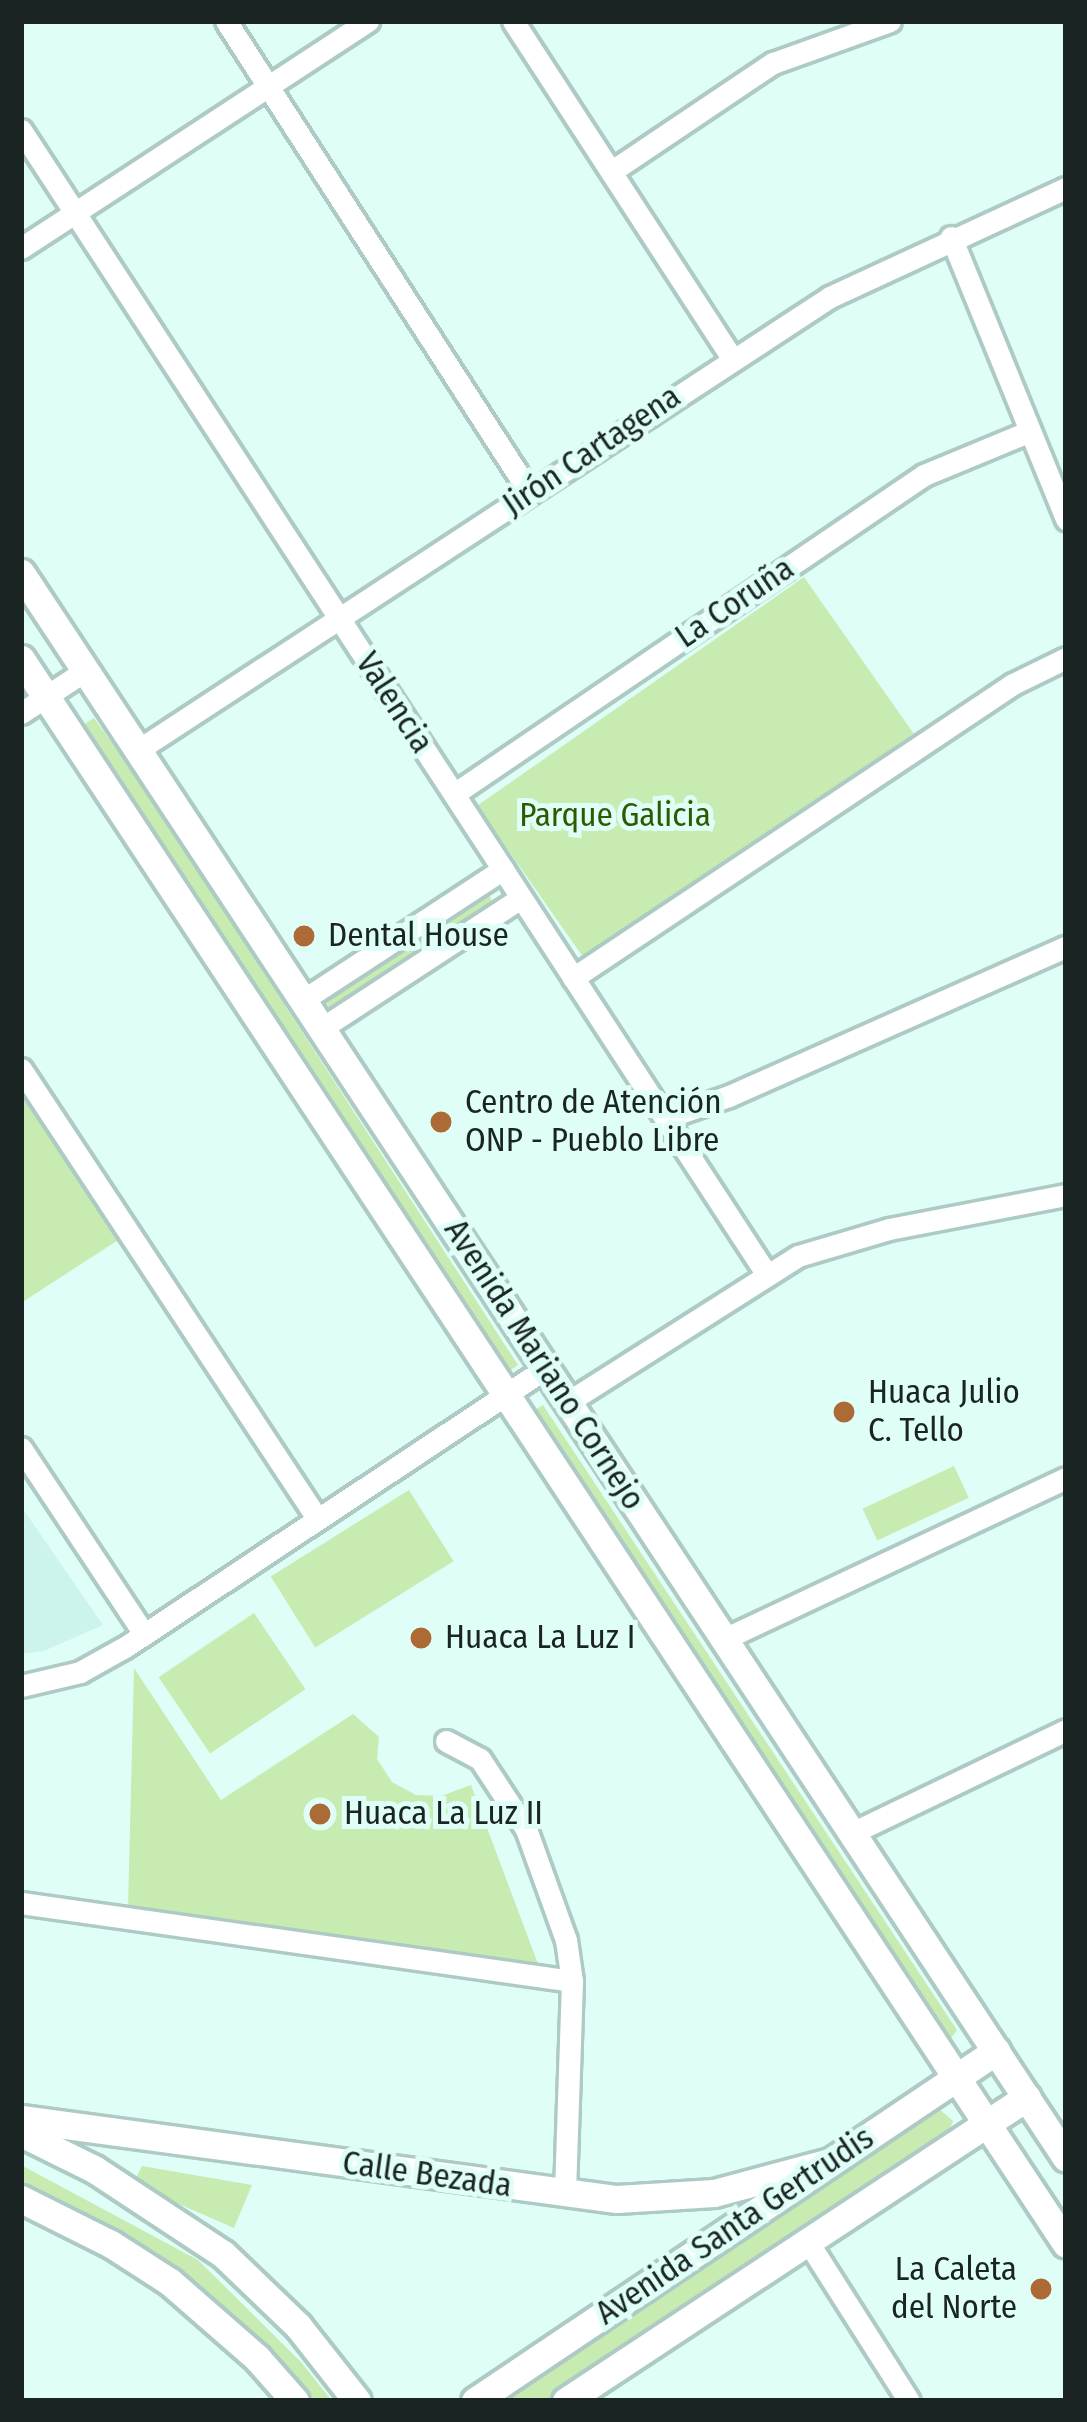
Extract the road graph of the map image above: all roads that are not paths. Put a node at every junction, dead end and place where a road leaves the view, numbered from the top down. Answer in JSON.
{"nodes":[{"id":1,"x":226,"y":21,"type":"edge"},
{"id":2,"x":368,"y":21,"type":"edge"},
{"id":3,"x":512,"y":21,"type":"edge"},
{"id":4,"x":890,"y":21,"type":"edge"},
{"id":5,"x":269,"y":87,"type":"junction"},
{"id":6,"x":21,"y":130,"type":"edge"},
{"id":7,"x":612,"y":170,"type":"junction"},
{"id":8,"x":1066,"y":188,"type":"edge"},
{"id":9,"x":75,"y":213,"type":"junction"},
{"id":10,"x":951,"y":237,"type":"junction"},
{"id":11,"x":21,"y":248,"type":"edge"},
{"id":12,"x":732,"y":358,"type":"junction"},
{"id":13,"x":1028,"y":432,"type":"junction"},
{"id":14,"x":530,"y":493,"type":"junction"},
{"id":15,"x":1066,"y":519,"type":"edge"},
{"id":16,"x":21,"y":573,"type":"edge"},
{"id":17,"x":340,"y":620,"type":"junction"},
{"id":18,"x":1066,"y":658,"type":"edge"},
{"id":19,"x":21,"y":659,"type":"edge"},
{"id":20,"x":86,"y":670,"type":"junction"},
{"id":21,"x":46,"y":697,"type":"junction"},
{"id":22,"x":21,"y":713,"type":"edge"},
{"id":23,"x":138,"y":750,"type":"junction"},
{"id":24,"x":454,"y":794,"type":"junction"},
{"id":25,"x":503,"y":869,"type":"junction"},
{"id":26,"x":521,"y":898,"type":"junction"},
{"id":27,"x":1066,"y":947,"type":"edge"},
{"id":28,"x":573,"y":978,"type":"junction"},
{"id":29,"x":303,"y":1000,"type":"junction"},
{"id":30,"x":322,"y":1028,"type":"junction"},
{"id":31,"x":21,"y":1070,"type":"edge"},
{"id":32,"x":665,"y":1118,"type":"junction"},
{"id":33,"x":1066,"y":1195,"type":"edge"},
{"id":34,"x":767,"y":1275,"type":"junction"},
{"id":35,"x":546,"y":1368,"type":"junction"},
{"id":36,"x":505,"y":1394,"type":"junction"},
{"id":37,"x":568,"y":1402,"type":"junction"},
{"id":38,"x":21,"y":1448,"type":"edge"},
{"id":39,"x":1066,"y":1478,"type":"edge"},
{"id":40,"x":317,"y":1517,"type":"junction"},
{"id":41,"x":144,"y":1634,"type":"junction"},
{"id":42,"x":724,"y":1639,"type":"junction"},
{"id":43,"x":21,"y":1686,"type":"edge"},
{"id":44,"x":1066,"y":1730,"type":"edge"},
{"id":45,"x":446,"y":1741,"type":"dead end"},
{"id":46,"x":852,"y":1832,"type":"junction"},
{"id":47,"x":21,"y":1904,"type":"edge"},
{"id":48,"x":572,"y":1981,"type":"junction"},
{"id":49,"x":996,"y":2051,"type":"junction"},
{"id":50,"x":956,"y":2078,"type":"junction"},
{"id":51,"x":1027,"y":2097,"type":"junction"},
{"id":52,"x":21,"y":2119,"type":"edge"},
{"id":53,"x":986,"y":2124,"type":"junction"},
{"id":54,"x":21,"y":2133,"type":"edge"},
{"id":55,"x":1063,"y":2148,"type":"edge"},
{"id":56,"x":830,"y":2162,"type":"junction"},
{"id":57,"x":566,"y":2194,"type":"junction"},
{"id":58,"x":21,"y":2199,"type":"edge"},
{"id":59,"x":808,"y":2242,"type":"junction"},
{"id":60,"x":1066,"y":2244,"type":"edge"},
{"id":61,"x":296,"y":2401,"type":"edge"},
{"id":62,"x":357,"y":2401,"type":"edge"},
{"id":63,"x":475,"y":2401,"type":"edge"},
{"id":64,"x":566,"y":2401,"type":"edge"},
{"id":65,"x":909,"y":2401,"type":"edge"}],
"edges":[{"from":1,"to":5,"type":"street"},
{"from":2,"to":5,"type":"street"},
{"from":3,"to":7,"type":"street"},
{"from":4,"to":7,"type":"street"},
{"from":5,"to":9,"type":"street"},
{"from":5,"to":14,"type":"street"},
{"from":6,"to":9,"type":"street","name":"Valencia"},
{"from":7,"to":12,"type":"street"},
{"from":8,"to":10,"type":"street","name":"Jirón Cartagena"},
{"from":9,"to":11,"type":"street"},
{"from":9,"to":17,"type":"street","name":"Valencia"},
{"from":10,"to":12,"type":"street","name":"Jirón Cartagena"},
{"from":10,"to":13,"type":"street"},
{"from":12,"to":14,"type":"street","name":"Jirón Cartagena"},
{"from":13,"to":15,"type":"street"},
{"from":13,"to":24,"type":"street","name":"La Coruña"},
{"from":14,"to":17,"type":"street","name":"Jirón Cartagena"},
{"from":16,"to":20,"type":"main road","name":"Avenida Mariano Cornejo"},
{"from":17,"to":23,"type":"street","name":"Jirón Cartagena"},
{"from":17,"to":24,"type":"street","name":"Valencia"},
{"from":18,"to":28,"type":"street"},
{"from":19,"to":21,"type":"main road","name":"Avenida Mariano Cornejo"},
{"from":20,"to":21,"type":"street"},
{"from":20,"to":23,"type":"main road","name":"Avenida Mariano Cornejo"},
{"from":21,"to":22,"type":"street"},
{"from":21,"to":36,"type":"main road","name":"Avenida Mariano Cornejo"},
{"from":23,"to":29,"type":"main road","name":"Avenida Mariano Cornejo"},
{"from":24,"to":25,"type":"street","name":"Valencia"},
{"from":25,"to":26,"type":"street","name":"Valencia"},
{"from":25,"to":29,"type":"street"},
{"from":26,"to":28,"type":"street","name":"Valencia"},
{"from":26,"to":30,"type":"street"},
{"from":27,"to":32,"type":"street"},
{"from":28,"to":32,"type":"street","name":"Valencia"},
{"from":29,"to":30,"type":"main road","name":"Avenida Mariano Cornejo"},
{"from":30,"to":35,"type":"main road","name":"Avenida Mariano Cornejo"},
{"from":31,"to":40,"type":"street"},
{"from":32,"to":34,"type":"street","name":"Valencia"},
{"from":33,"to":34,"type":"street"},
{"from":34,"to":37,"type":"street"},
{"from":35,"to":36,"type":"street"},
{"from":35,"to":37,"type":"main road","name":"Avenida Mariano Cornejo"},
{"from":36,"to":40,"type":"street"},
{"from":36,"to":50,"type":"main road","name":"Avenida Mariano Cornejo"},
{"from":37,"to":42,"type":"main road","name":"Avenida Mariano Cornejo"},
{"from":38,"to":41,"type":"street"},
{"from":39,"to":42,"type":"street"},
{"from":40,"to":41,"type":"street"},
{"from":41,"to":43,"type":"street"},
{"from":42,"to":46,"type":"main road","name":"Avenida Mariano Cornejo"},
{"from":44,"to":46,"type":"street"},
{"from":45,"to":48,"type":"street"},
{"from":46,"to":49,"type":"main road","name":"Avenida Mariano Cornejo"},
{"from":47,"to":48,"type":"street"},
{"from":48,"to":57,"type":"street"},
{"from":49,"to":50,"type":"main road","name":"Avenida Santa Gertrudis"},
{"from":49,"to":51,"type":"main road","name":"Avenida Mariano Cornejo"},
{"from":50,"to":53,"type":"main road","name":"Avenida Mariano Cornejo"},
{"from":50,"to":56,"type":"main road","name":"Avenida Santa Gertrudis"},
{"from":51,"to":53,"type":"main road","name":"Avenida Santa Gertrudis"},
{"from":51,"to":55,"type":"main road","name":"Avenida Mariano Cornejo"},
{"from":52,"to":57,"type":"main road","name":"Calle Bezada"},
{"from":53,"to":59,"type":"main road","name":"Avenida Santa Gertrudis"},
{"from":53,"to":60,"type":"main road","name":"Avenida Mariano Cornejo"},
{"from":54,"to":62,"type":"main road"},
{"from":56,"to":57,"type":"main road","name":"Calle Bezada"},
{"from":56,"to":63,"type":"main road","name":"Avenida Santa Gertrudis"},
{"from":58,"to":61,"type":"main road"},
{"from":59,"to":64,"type":"main road","name":"Avenida Santa Gertrudis"},
{"from":59,"to":65,"type":"street"}]}
